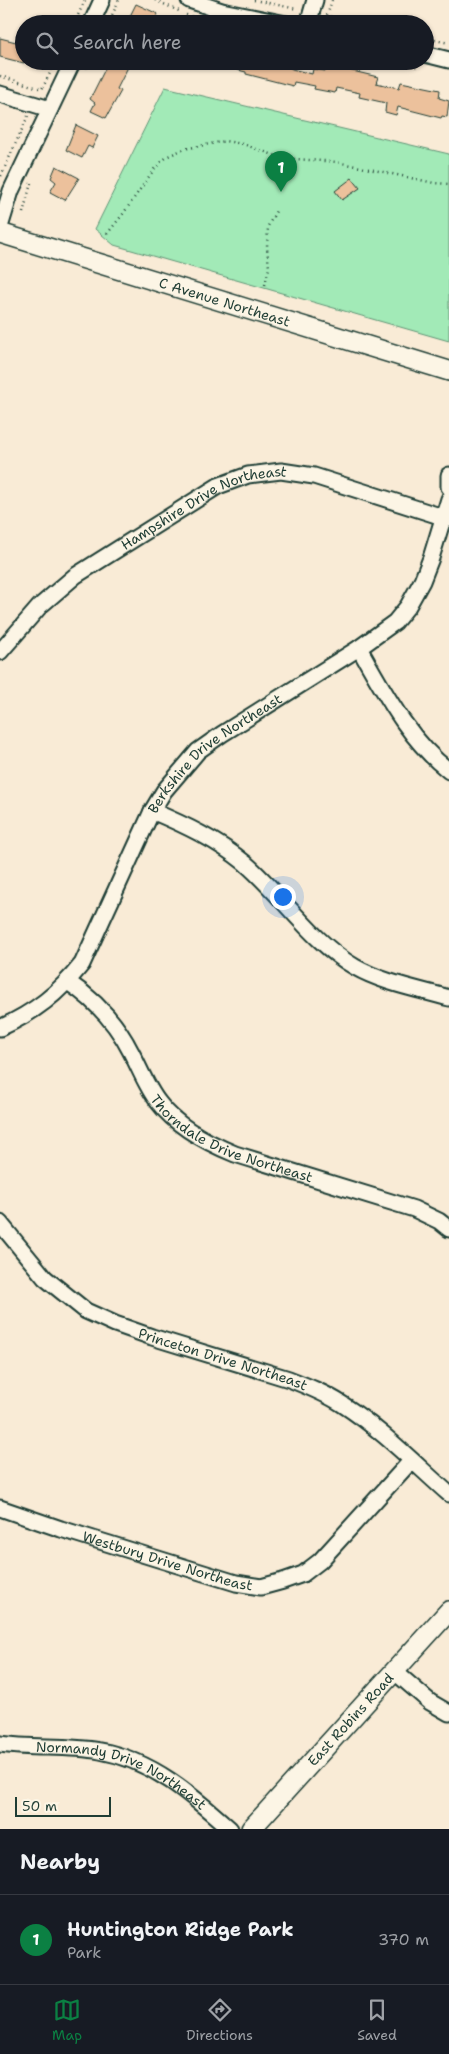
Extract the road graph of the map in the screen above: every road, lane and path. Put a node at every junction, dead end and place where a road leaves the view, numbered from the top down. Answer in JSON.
{"nodes":[{"id":1,"x":85,"y":0,"type":"edge"},
{"id":2,"x":102,"y":0,"type":"edge"},
{"id":3,"x":119,"y":0,"type":"edge"},
{"id":4,"x":189,"y":0,"type":"edge"},
{"id":5,"x":254,"y":0,"type":"edge"},
{"id":6,"x":300,"y":0,"type":"edge"},
{"id":7,"x":315,"y":0,"type":"edge"},
{"id":8,"x":332,"y":0,"type":"edge"},
{"id":9,"x":78,"y":15,"type":"edge"},
{"id":10,"x":95,"y":15,"type":"edge"},
{"id":11,"x":112,"y":15,"type":"edge"},
{"id":12,"x":242,"y":15,"type":"edge"},
{"id":13,"x":311,"y":15,"type":"edge"},
{"id":14,"x":327,"y":15,"type":"edge"},
{"id":15,"x":434,"y":40,"type":"edge"},
{"id":16,"x":449,"y":43,"type":"edge"},
{"id":17,"x":434,"y":56,"type":"edge"},
{"id":18,"x":449,"y":60,"type":"edge"},
{"id":19,"x":52,"y":70,"type":"edge"},
{"id":20,"x":69,"y":70,"type":"edge"},
{"id":21,"x":0,"y":76,"type":"edge"},
{"id":22,"x":0,"y":94,"type":"edge"},
{"id":23,"x":50,"y":109,"type":"junction"},
{"id":24,"x":19,"y":113,"type":"dead end"},
{"id":25,"x":0,"y":180,"type":"edge"},
{"id":26,"x":449,"y":184,"type":"edge"},
{"id":27,"x":276,"y":209,"type":"dead end"},
{"id":28,"x":0,"y":227,"type":"edge"},
{"id":29,"x":0,"y":233,"type":"edge"},
{"id":30,"x":107,"y":234,"type":"dead end"},
{"id":31,"x":265,"y":285,"type":"dead end"},
{"id":32,"x":449,"y":371,"type":"edge"},
{"id":33,"x":449,"y":475,"type":"edge"},
{"id":34,"x":449,"y":487,"type":"edge"},
{"id":35,"x":449,"y":500,"type":"edge"},
{"id":36,"x":446,"y":518,"type":"edge"},
{"id":37,"x":359,"y":648,"type":"junction"},
{"id":38,"x":0,"y":652,"type":"edge"},
{"id":39,"x":449,"y":770,"type":"edge"},
{"id":40,"x":152,"y":811,"type":"junction"},
{"id":41,"x":68,"y":982,"type":"junction"},
{"id":42,"x":449,"y":998,"type":"edge"},
{"id":43,"x":0,"y":1028,"type":"edge"},
{"id":44,"x":0,"y":1223,"type":"edge"},
{"id":45,"x":449,"y":1229,"type":"edge"},
{"id":46,"x":411,"y":1461,"type":"junction"},
{"id":47,"x":449,"y":1494,"type":"edge"},
{"id":48,"x":0,"y":1508,"type":"edge"},
{"id":49,"x":449,"y":1611,"type":"edge"},
{"id":50,"x":394,"y":1671,"type":"junction"},
{"id":51,"x":449,"y":1713,"type":"edge"},
{"id":52,"x":0,"y":1744,"type":"edge"},
{"id":53,"x":230,"y":1829,"type":"edge"},
{"id":54,"x":251,"y":1829,"type":"edge"}],
"edges":[{"from":1,"to":9,"type":"path"},
{"from":2,"to":10,"type":"street"},
{"from":3,"to":11,"type":"path"},
{"from":4,"to":12,"type":"street"},
{"from":5,"to":6,"type":"path"},
{"from":7,"to":13,"type":"street"},
{"from":8,"to":14,"type":"path"},
{"from":15,"to":16,"type":"path"},
{"from":17,"to":18,"type":"street"},
{"from":19,"to":21,"type":"path"},
{"from":20,"to":23,"type":"street"},
{"from":22,"to":23,"type":"street"},
{"from":23,"to":28,"type":"street"},
{"from":24,"to":25,"type":"path"},
{"from":26,"to":30,"type":"path"},
{"from":27,"to":31,"type":"path"},
{"from":29,"to":32,"type":"street","name":"C Avenue Northeast"},
{"from":33,"to":34,"type":"street"},
{"from":35,"to":36,"type":"street","name":"Berkshire Drive Northeast"},
{"from":36,"to":37,"type":"street","name":"Berkshire Drive Northeast"},
{"from":36,"to":38,"type":"street","name":"Hampshire Drive Northeast"},
{"from":37,"to":39,"type":"street"},
{"from":37,"to":40,"type":"street","name":"Berkshire Drive Northeast"},
{"from":40,"to":41,"type":"street","name":"Berkshire Drive Northeast"},
{"from":40,"to":42,"type":"street"},
{"from":41,"to":43,"type":"street","name":"Berkshire Drive Northeast"},
{"from":41,"to":45,"type":"street","name":"Thorndale Drive Northeast"},
{"from":44,"to":46,"type":"street","name":"Princeton Drive Northeast"},
{"from":46,"to":47,"type":"street","name":"Princeton Drive Northeast"},
{"from":46,"to":48,"type":"street","name":"Westbury Drive Northeast"},
{"from":49,"to":50,"type":"street","name":"East Robins Road"},
{"from":50,"to":51,"type":"street"},
{"from":50,"to":54,"type":"street","name":"East Robins Road"},
{"from":52,"to":53,"type":"street","name":"Normandy Drive Northeast"}]}
